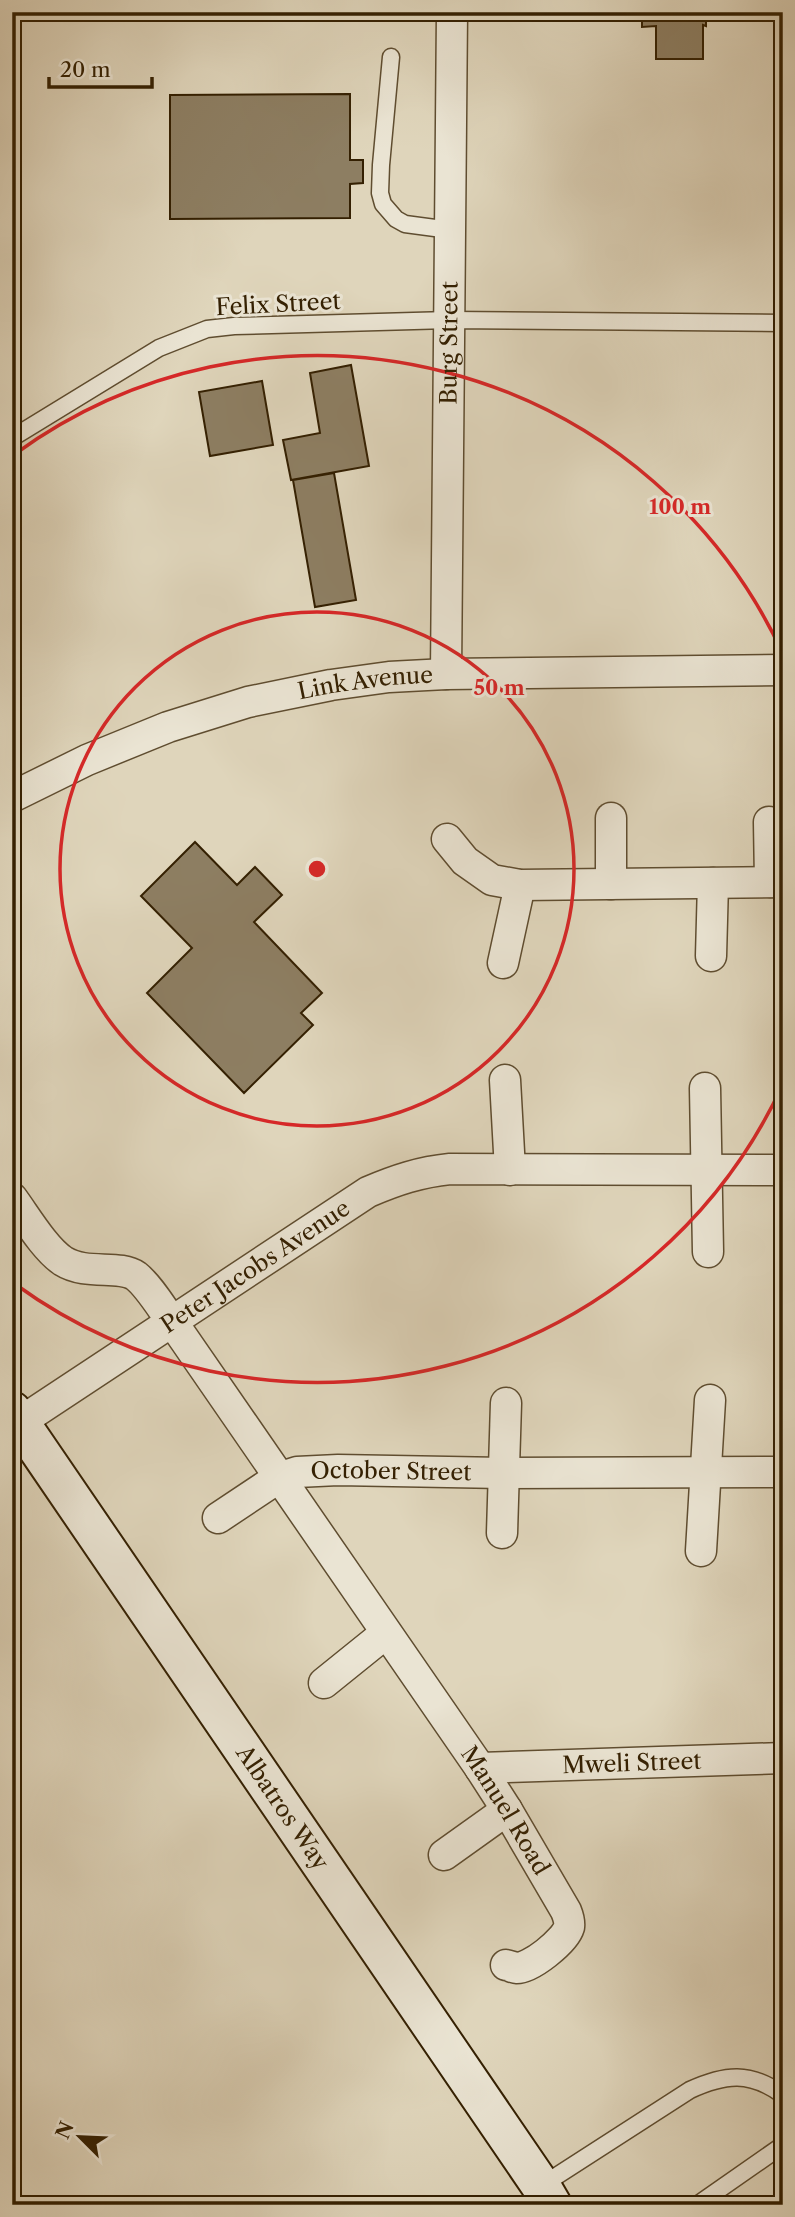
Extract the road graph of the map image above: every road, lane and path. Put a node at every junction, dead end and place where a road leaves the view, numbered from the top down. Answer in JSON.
{"nodes":[{"id":1,"x":452,"y":12,"type":"edge"},
{"id":2,"x":391,"y":57,"type":"dead end"},
{"id":3,"x":450,"y":230,"type":"junction"},
{"id":4,"x":449,"y":320,"type":"junction"},
{"id":5,"x":783,"y":323,"type":"edge"},
{"id":6,"x":12,"y":438,"type":"edge"},
{"id":7,"x":783,"y":670,"type":"edge"},
{"id":8,"x":446,"y":674,"type":"junction"},
{"id":9,"x":12,"y":797,"type":"edge"},
{"id":10,"x":611,"y":818,"type":"dead end"},
{"id":11,"x":769,"y":822,"type":"dead end"},
{"id":12,"x":447,"y":839,"type":"dead end"},
{"id":13,"x":776,"y":882,"type":"edge"},
{"id":14,"x":713,"y":883,"type":"junction"},
{"id":15,"x":611,"y":884,"type":"junction"},
{"id":16,"x":520,"y":885,"type":"junction"},
{"id":17,"x":711,"y":956,"type":"dead end"},
{"id":18,"x":503,"y":963,"type":"dead end"},
{"id":19,"x":505,"y":1080,"type":"dead end"},
{"id":20,"x":705,"y":1088,"type":"dead end"},
{"id":21,"x":510,"y":1170,"type":"junction"},
{"id":22,"x":707,"y":1170,"type":"junction"},
{"id":23,"x":783,"y":1170,"type":"edge"},
{"id":24,"x":12,"y":1198,"type":"edge"},
{"id":25,"x":708,"y":1252,"type":"dead end"},
{"id":26,"x":173,"y":1323,"type":"junction"},
{"id":27,"x":710,"y":1400,"type":"dead end"},
{"id":28,"x":506,"y":1403,"type":"dead end"},
{"id":29,"x":16,"y":1417,"type":"edge"},
{"id":30,"x":783,"y":1472,"type":"edge"},
{"id":31,"x":503,"y":1473,"type":"junction"},
{"id":32,"x":706,"y":1473,"type":"junction"},
{"id":33,"x":278,"y":1478,"type":"junction"},
{"id":34,"x":218,"y":1517,"type":"dead end"},
{"id":35,"x":502,"y":1533,"type":"dead end"},
{"id":36,"x":701,"y":1551,"type":"dead end"},
{"id":37,"x":386,"y":1633,"type":"junction"},
{"id":38,"x":324,"y":1683,"type":"dead end"},
{"id":39,"x":783,"y":1758,"type":"edge"},
{"id":40,"x":480,"y":1768,"type":"junction"},
{"id":41,"x":507,"y":1810,"type":"junction"},
{"id":42,"x":444,"y":1854,"type":"dead end"},
{"id":43,"x":506,"y":1965,"type":"dead end"},
{"id":44,"x":783,"y":2095,"type":"edge"},
{"id":45,"x":783,"y":2145,"type":"edge"},
{"id":46,"x":547,"y":2195,"type":"edge"},
{"id":47,"x":697,"y":2205,"type":"edge"}],
"edges":[{"from":1,"to":3,"type":"street","name":"Burg Street"},
{"from":2,"to":3,"type":"lane"},
{"from":3,"to":4,"type":"street","name":"Burg Street"},
{"from":4,"to":5,"type":"lane","name":"Felix Street"},
{"from":4,"to":6,"type":"lane","name":"Felix Street"},
{"from":4,"to":8,"type":"street","name":"Burg Street"},
{"from":7,"to":8,"type":"street","name":"Link Avenue"},
{"from":8,"to":9,"type":"street","name":"Link Avenue"},
{"from":10,"to":15,"type":"street"},
{"from":11,"to":13,"type":"street"},
{"from":12,"to":16,"type":"street"},
{"from":13,"to":14,"type":"street"},
{"from":14,"to":15,"type":"street"},
{"from":14,"to":17,"type":"street"},
{"from":15,"to":16,"type":"street"},
{"from":16,"to":18,"type":"street"},
{"from":19,"to":21,"type":"street"},
{"from":20,"to":22,"type":"street"},
{"from":21,"to":22,"type":"street","name":"Peter Jacobs Avenue"},
{"from":21,"to":26,"type":"street","name":"Peter Jacobs Avenue"},
{"from":22,"to":23,"type":"street","name":"Peter Jacobs Avenue"},
{"from":22,"to":25,"type":"street"},
{"from":24,"to":26,"type":"street","name":"Manuel Road"},
{"from":26,"to":29,"type":"street","name":"Peter Jacobs Avenue"},
{"from":26,"to":33,"type":"street","name":"Manuel Road"},
{"from":27,"to":32,"type":"street"},
{"from":28,"to":31,"type":"street","name":"October Street"},
{"from":29,"to":46,"type":"street","name":"Albatros Way"},
{"from":30,"to":32,"type":"street","name":"October Street"},
{"from":31,"to":32,"type":"street","name":"October Street"},
{"from":31,"to":33,"type":"street","name":"October Street"},
{"from":31,"to":35,"type":"street","name":"October Street"},
{"from":32,"to":36,"type":"street"},
{"from":33,"to":34,"type":"street"},
{"from":33,"to":37,"type":"street","name":"Manuel Road"},
{"from":37,"to":38,"type":"street"},
{"from":37,"to":40,"type":"street","name":"Manuel Road"},
{"from":39,"to":40,"type":"street","name":"Mweli Street"},
{"from":40,"to":41,"type":"street","name":"Manuel Road"},
{"from":41,"to":42,"type":"street"},
{"from":41,"to":43,"type":"street","name":"Manuel Road"},
{"from":44,"to":46,"type":"lane"},
{"from":45,"to":47,"type":"lane"}]}
